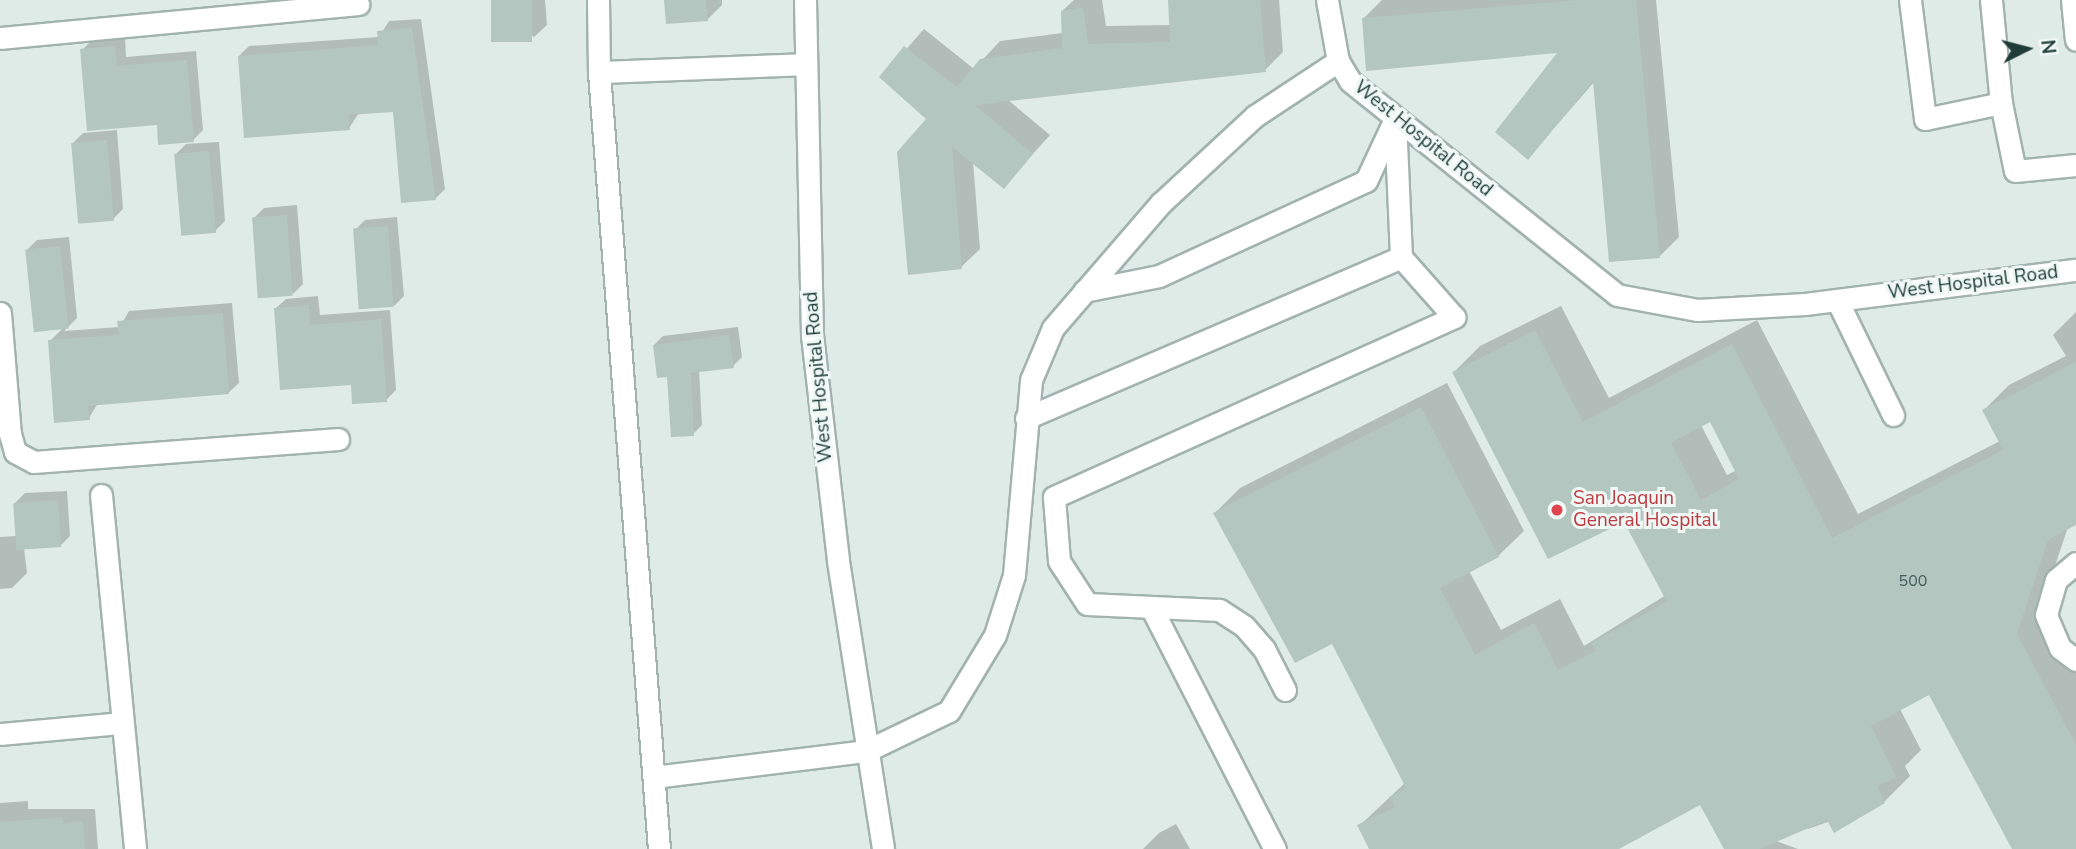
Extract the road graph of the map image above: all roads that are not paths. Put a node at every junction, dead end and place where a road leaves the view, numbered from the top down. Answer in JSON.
{"nodes":[{"id":1,"x":598,"y":0,"type":"edge"},
{"id":2,"x":805,"y":0,"type":"edge"},
{"id":3,"x":1327,"y":0,"type":"edge"},
{"id":4,"x":1910,"y":0,"type":"edge"},
{"id":5,"x":1991,"y":0,"type":"edge"},
{"id":6,"x":2072,"y":0,"type":"edge"},
{"id":7,"x":358,"y":4,"type":"dead end"},
{"id":8,"x":0,"y":38,"type":"edge"},
{"id":9,"x":2076,"y":40,"type":"edge"},
{"id":10,"x":1338,"y":61,"type":"junction"},
{"id":11,"x":804,"y":64,"type":"junction"},
{"id":12,"x":599,"y":72,"type":"junction"},
{"id":13,"x":2001,"y":103,"type":"junction"},
{"id":14,"x":1395,"y":118,"type":"junction"},
{"id":15,"x":2076,"y":165,"type":"edge"},
{"id":16,"x":1401,"y":257,"type":"junction"},
{"id":17,"x":2076,"y":270,"type":"edge"},
{"id":18,"x":1084,"y":291,"type":"junction"},
{"id":19,"x":1837,"y":300,"type":"junction"},
{"id":20,"x":0,"y":313,"type":"edge"},
{"id":21,"x":1893,"y":415,"type":"dead end"},
{"id":22,"x":1026,"y":418,"type":"junction"},
{"id":23,"x":338,"y":439,"type":"dead end"},
{"id":24,"x":101,"y":495,"type":"dead end"},
{"id":25,"x":2076,"y":563,"type":"edge"},
{"id":26,"x":1151,"y":607,"type":"junction"},
{"id":27,"x":2076,"y":660,"type":"edge"},
{"id":28,"x":1284,"y":690,"type":"dead end"},
{"id":29,"x":120,"y":723,"type":"junction"},
{"id":30,"x":0,"y":734,"type":"edge"},
{"id":31,"x":866,"y":751,"type":"junction"},
{"id":32,"x":654,"y":777,"type":"junction"},
{"id":33,"x":135,"y":849,"type":"edge"},
{"id":34,"x":659,"y":849,"type":"edge"},
{"id":35,"x":883,"y":849,"type":"edge"},
{"id":36,"x":1275,"y":849,"type":"edge"}],
"edges":[{"from":1,"to":12,"type":"street"},
{"from":2,"to":11,"type":"street","name":"West Hospital Road"},
{"from":3,"to":10,"type":"street"},
{"from":4,"to":13,"type":"street"},
{"from":5,"to":13,"type":"street"},
{"from":6,"to":9,"type":"street"},
{"from":7,"to":8,"type":"street"},
{"from":10,"to":14,"type":"street","name":"West Hospital Road"},
{"from":10,"to":18,"type":"street"},
{"from":11,"to":12,"type":"street"},
{"from":11,"to":31,"type":"street","name":"West Hospital Road"},
{"from":12,"to":32,"type":"street"},
{"from":13,"to":15,"type":"street"},
{"from":14,"to":16,"type":"street"},
{"from":14,"to":18,"type":"street"},
{"from":14,"to":19,"type":"street","name":"West Hospital Road"},
{"from":16,"to":22,"type":"street"},
{"from":16,"to":26,"type":"street"},
{"from":17,"to":19,"type":"street","name":"West Hospital Road"},
{"from":18,"to":22,"type":"street"},
{"from":19,"to":21,"type":"street"},
{"from":20,"to":23,"type":"street"},
{"from":22,"to":31,"type":"street"},
{"from":24,"to":29,"type":"street"},
{"from":25,"to":27,"type":"street"},
{"from":26,"to":28,"type":"street"},
{"from":26,"to":36,"type":"street"},
{"from":29,"to":30,"type":"street"},
{"from":29,"to":33,"type":"street"},
{"from":31,"to":32,"type":"street"},
{"from":31,"to":35,"type":"street","name":"West Hospital Road"},
{"from":32,"to":34,"type":"street"}]}
